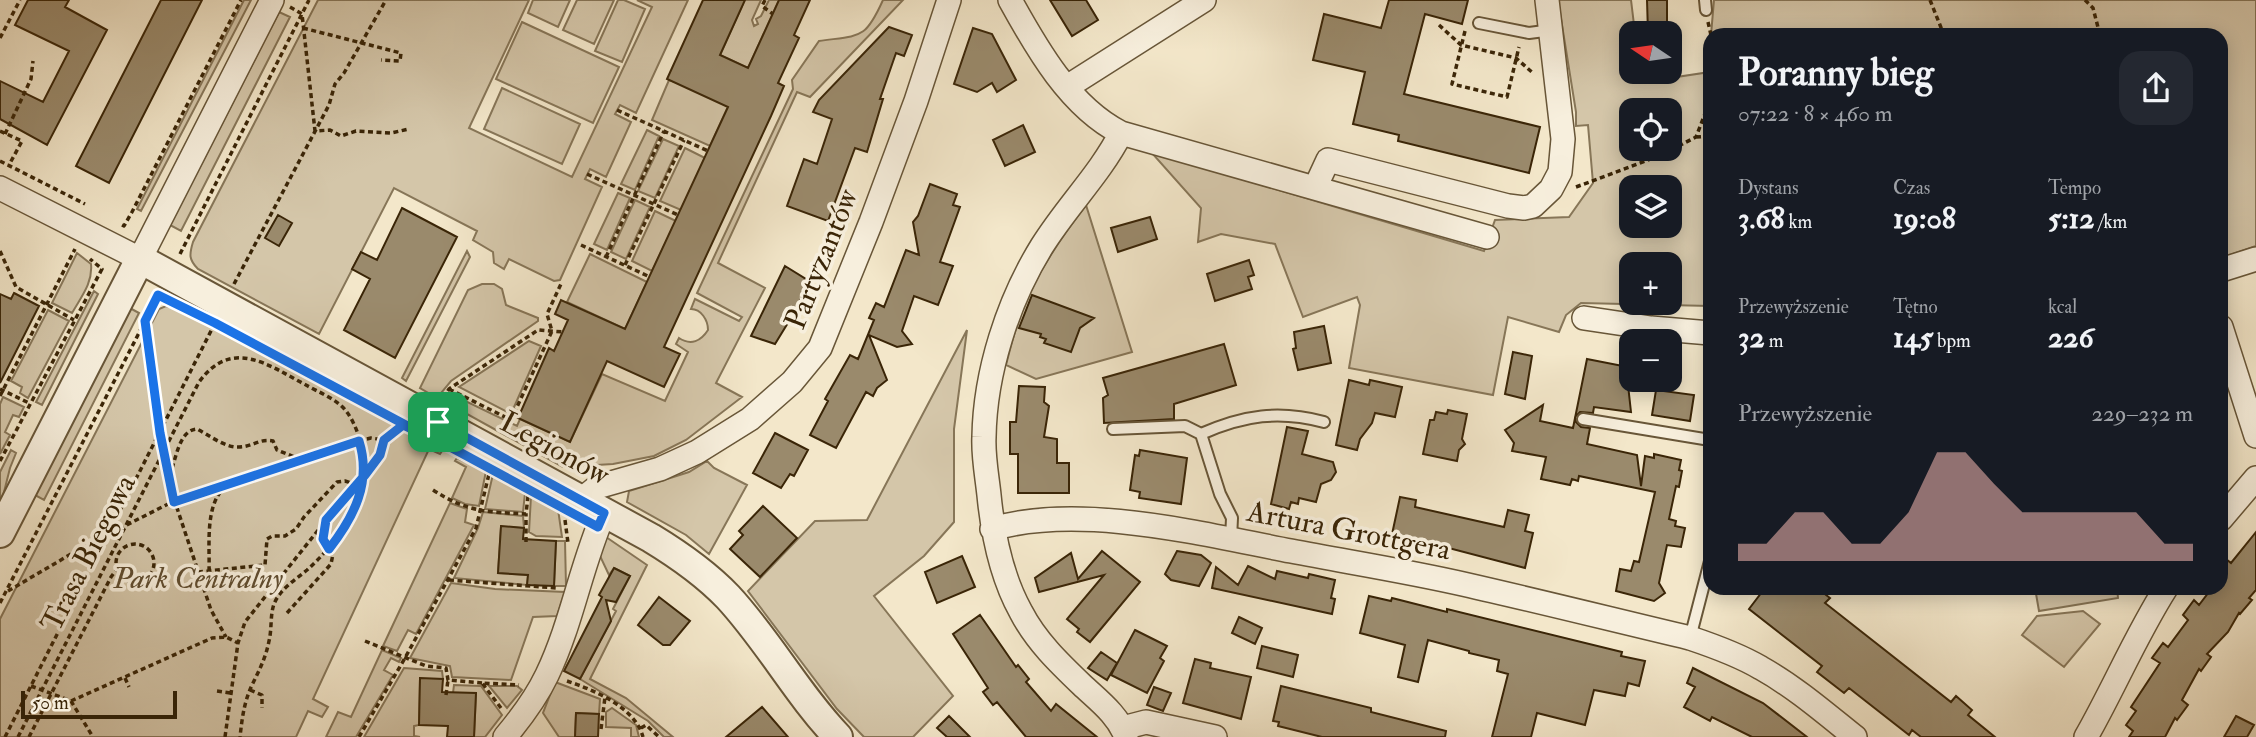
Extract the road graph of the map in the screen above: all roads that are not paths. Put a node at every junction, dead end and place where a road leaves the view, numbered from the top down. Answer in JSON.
{"nodes":[{"id":1,"x":272,"y":0,"type":"edge"},
{"id":2,"x":949,"y":0,"type":"edge"},
{"id":3,"x":1010,"y":0,"type":"edge"},
{"id":4,"x":1204,"y":0,"type":"edge"},
{"id":5,"x":1548,"y":0,"type":"edge"},
{"id":6,"x":1479,"y":23,"type":"road end"},
{"id":7,"x":1552,"y":30,"type":"junction"},
{"id":8,"x":1067,"y":87,"type":"junction"},
{"id":9,"x":1121,"y":133,"type":"junction"},
{"id":10,"x":0,"y":188,"type":"edge"},
{"id":11,"x":1315,"y":188,"type":"junction"},
{"id":12,"x":1487,"y":237,"type":"dead end"},
{"id":13,"x":140,"y":259,"type":"junction"},
{"id":14,"x":2256,"y":259,"type":"edge"},
{"id":15,"x":2228,"y":268,"type":"edge"},
{"id":16,"x":1584,"y":318,"type":"dead end"},
{"id":17,"x":1703,"y":332,"type":"edge"},
{"id":18,"x":2228,"y":349,"type":"edge"},
{"id":19,"x":1583,"y":419,"type":"dead end"},
{"id":20,"x":1324,"y":422,"type":"dead end"},
{"id":21,"x":1113,"y":429,"type":"dead end"},
{"id":22,"x":1201,"y":434,"type":"junction"},
{"id":23,"x":2256,"y":436,"type":"edge"},
{"id":24,"x":1703,"y":439,"type":"edge"},
{"id":25,"x":2256,"y":478,"type":"edge"},
{"id":26,"x":583,"y":510,"type":"junction"},
{"id":27,"x":2228,"y":511,"type":"edge"},
{"id":28,"x":992,"y":529,"type":"junction"},
{"id":29,"x":0,"y":533,"type":"edge"},
{"id":30,"x":1231,"y":540,"type":"junction"},
{"id":31,"x":1703,"y":588,"type":"edge"},
{"id":32,"x":2161,"y":595,"type":"edge"},
{"id":33,"x":1690,"y":638,"type":"junction"},
{"id":34,"x":506,"y":726,"type":"edge"},
{"id":35,"x":1125,"y":732,"type":"edge"},
{"id":36,"x":838,"y":737,"type":"edge"},
{"id":37,"x":1215,"y":737,"type":"edge"},
{"id":38,"x":1855,"y":737,"type":"edge"},
{"id":39,"x":2086,"y":737,"type":"edge"}],
"edges":[{"from":1,"to":13,"type":"street"},
{"from":2,"to":26,"type":"street","name":"Partyzantów"},
{"from":3,"to":8,"type":"street"},
{"from":4,"to":8,"type":"street"},
{"from":5,"to":7,"type":"street"},
{"from":6,"to":7,"type":"lane"},
{"from":7,"to":11,"type":"street"},
{"from":8,"to":9,"type":"street"},
{"from":9,"to":11,"type":"street"},
{"from":9,"to":28,"type":"street"},
{"from":10,"to":13,"type":"street","name":"Legionów"},
{"from":11,"to":12,"type":"street"},
{"from":13,"to":26,"type":"street","name":"Legionów"},
{"from":13,"to":29,"type":"street"},
{"from":14,"to":15,"type":"street"},
{"from":16,"to":17,"type":"street"},
{"from":18,"to":23,"type":"street"},
{"from":19,"to":24,"type":"lane"},
{"from":20,"to":22,"type":"lane"},
{"from":21,"to":22,"type":"lane"},
{"from":22,"to":30,"type":"lane"},
{"from":25,"to":27,"type":"street"},
{"from":26,"to":34,"type":"street"},
{"from":26,"to":36,"type":"street","name":"Legionów"},
{"from":28,"to":30,"type":"street","name":"Artura Grottgera"},
{"from":28,"to":35,"type":"street"},
{"from":30,"to":33,"type":"street","name":"Artura Grottgera"},
{"from":31,"to":33,"type":"lane"},
{"from":32,"to":39,"type":"street"},
{"from":33,"to":38,"type":"street","name":"Artura Grottgera"},
{"from":35,"to":37,"type":"street"}]}
